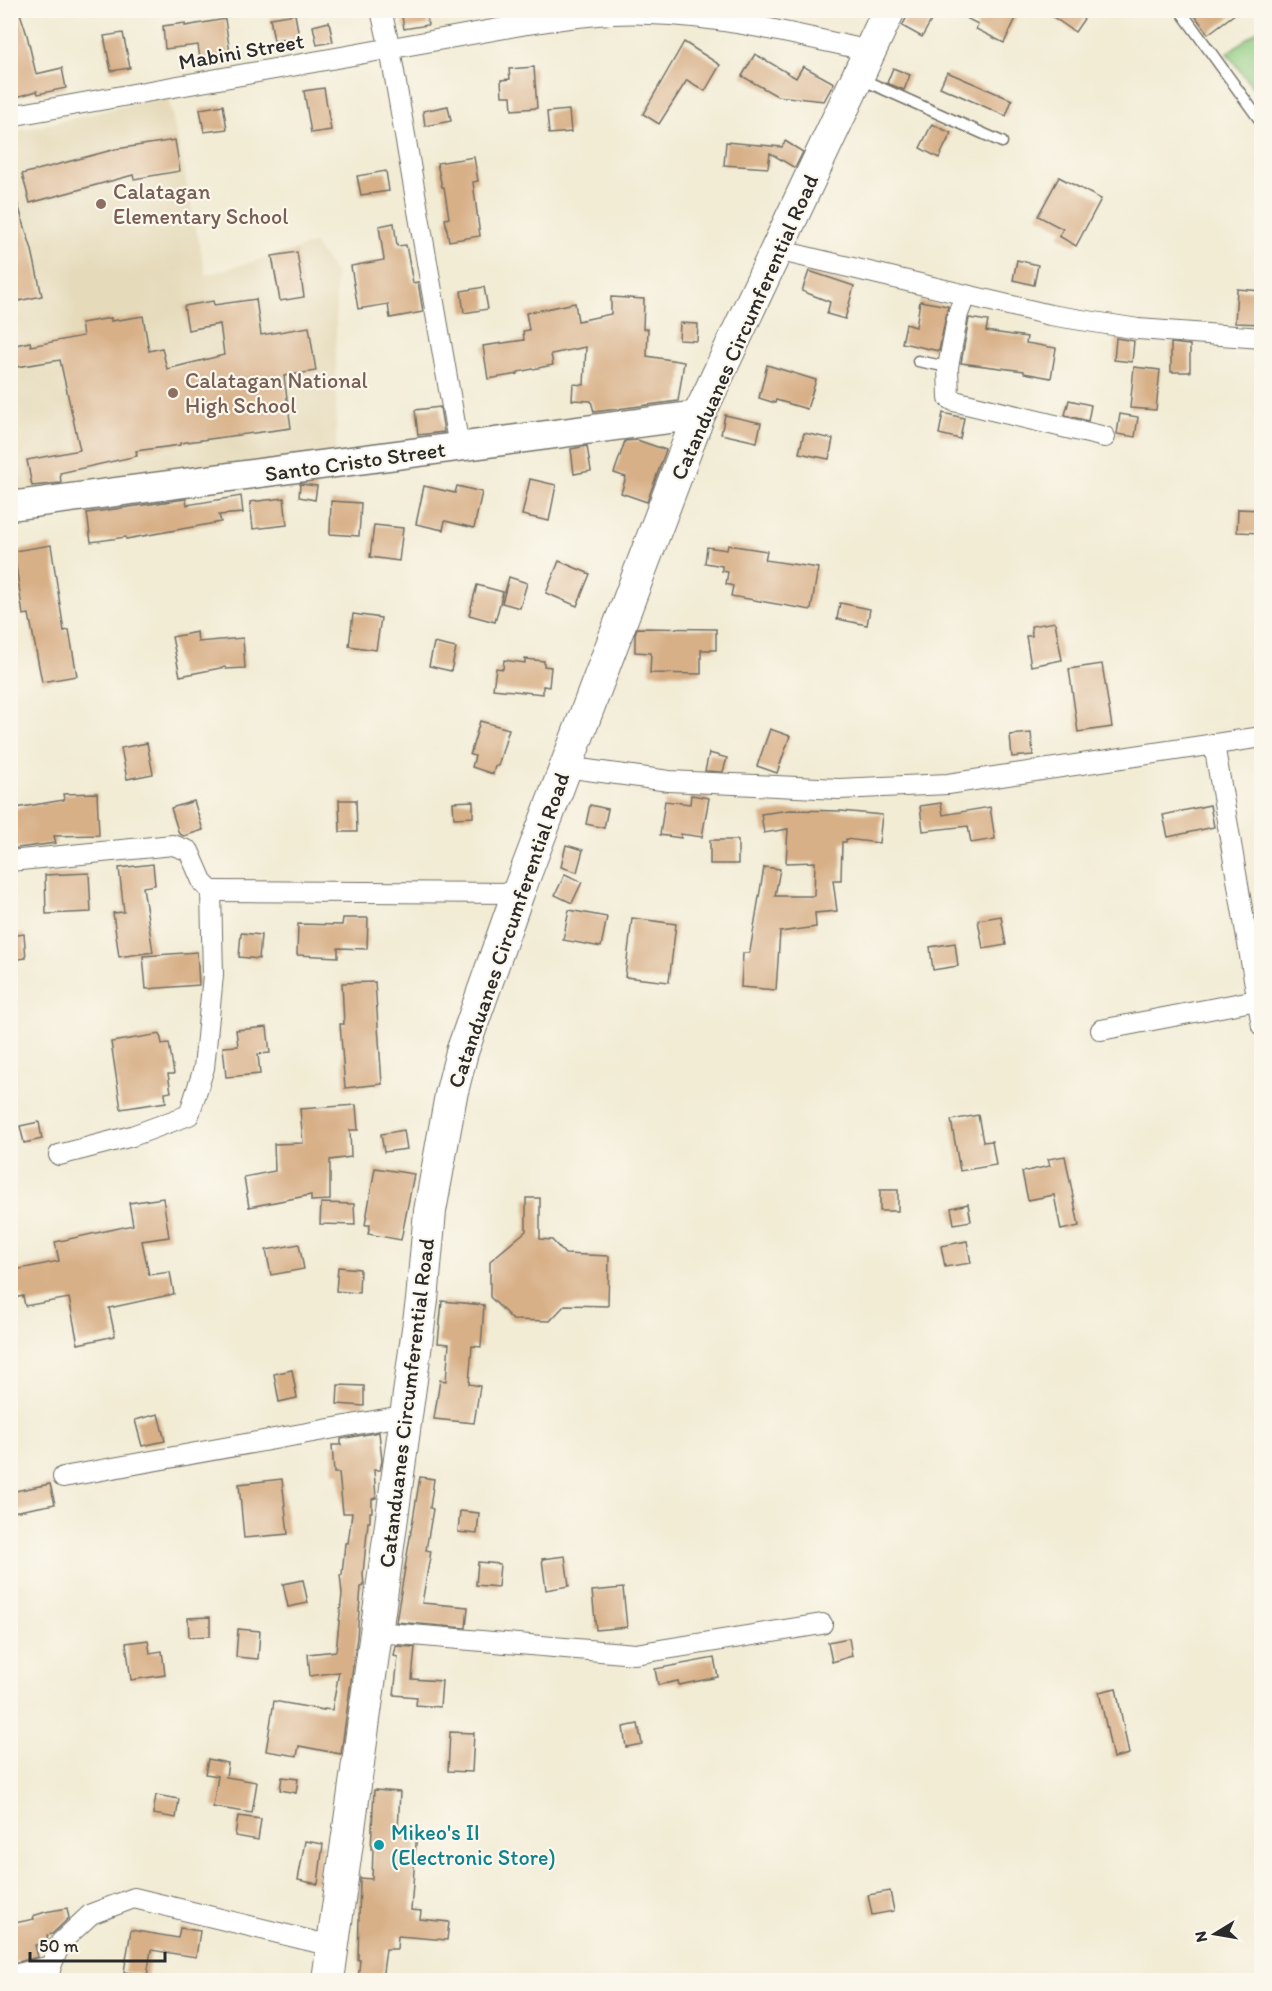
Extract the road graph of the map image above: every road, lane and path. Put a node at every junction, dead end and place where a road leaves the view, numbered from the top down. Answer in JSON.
{"nodes":[{"id":1,"x":381,"y":10,"type":"edge"},
{"id":2,"x":889,"y":10,"type":"edge"},
{"id":3,"x":1180,"y":10,"type":"edge"},
{"id":4,"x":611,"y":12,"type":"edge"},
{"id":5,"x":390,"y":49,"type":"junction"},
{"id":6,"x":864,"y":64,"type":"junction"},
{"id":7,"x":10,"y":116,"type":"edge"},
{"id":8,"x":1262,"y":123,"type":"edge"},
{"id":9,"x":1002,"y":142,"type":"dead end"},
{"id":10,"x":777,"y":250,"type":"junction"},
{"id":11,"x":965,"y":296,"type":"junction"},
{"id":12,"x":1262,"y":338,"type":"edge"},
{"id":13,"x":918,"y":361,"type":"dead end"},
{"id":14,"x":948,"y":367,"type":"junction"},
{"id":15,"x":699,"y":415,"type":"junction"},
{"id":16,"x":1105,"y":437,"type":"dead end"},
{"id":17,"x":459,"y":447,"type":"junction"},
{"id":18,"x":10,"y":506,"type":"edge"},
{"id":19,"x":1262,"y":737,"type":"edge"},
{"id":20,"x":1214,"y":744,"type":"junction"},
{"id":21,"x":565,"y":767,"type":"junction"},
{"id":22,"x":10,"y":861,"type":"edge"},
{"id":23,"x":211,"y":891,"type":"junction"},
{"id":24,"x":518,"y":894,"type":"junction"},
{"id":25,"x":1257,"y":1000,"type":"junction"},
{"id":26,"x":1262,"y":1026,"type":"edge"},
{"id":27,"x":1101,"y":1030,"type":"dead end"},
{"id":28,"x":59,"y":1155,"type":"dead end"},
{"id":29,"x":407,"y":1415,"type":"junction"},
{"id":30,"x":63,"y":1477,"type":"dead end"},
{"id":31,"x":822,"y":1624,"type":"dead end"},
{"id":32,"x":377,"y":1632,"type":"junction"},
{"id":33,"x":332,"y":1946,"type":"junction"},
{"id":34,"x":50,"y":1973,"type":"edge"},
{"id":35,"x":10,"y":1976,"type":"edge"},
{"id":36,"x":328,"y":1980,"type":"edge"}],
"edges":[{"from":1,"to":5,"type":"street"},
{"from":2,"to":6,"type":"main road","name":"Catanduanes Circumferential Road"},
{"from":3,"to":8,"type":"lane"},
{"from":4,"to":5,"type":"street","name":"Mabini Street"},
{"from":4,"to":6,"type":"street","name":"Mabini Street"},
{"from":5,"to":7,"type":"street","name":"Mabini Street"},
{"from":5,"to":17,"type":"street"},
{"from":6,"to":9,"type":"lane"},
{"from":6,"to":10,"type":"main road","name":"Catanduanes Circumferential Road"},
{"from":10,"to":11,"type":"street"},
{"from":10,"to":15,"type":"main road","name":"Catanduanes Circumferential Road"},
{"from":11,"to":12,"type":"street"},
{"from":11,"to":14,"type":"street"},
{"from":13,"to":14,"type":"lane"},
{"from":14,"to":16,"type":"street"},
{"from":15,"to":17,"type":"street","name":"Santo Cristo Street"},
{"from":15,"to":21,"type":"main road","name":"Catanduanes Circumferential Road"},
{"from":17,"to":18,"type":"street","name":"Santo Cristo Street"},
{"from":19,"to":20,"type":"street"},
{"from":20,"to":21,"type":"street"},
{"from":20,"to":25,"type":"street"},
{"from":21,"to":24,"type":"main road","name":"Catanduanes Circumferential Road"},
{"from":22,"to":23,"type":"street"},
{"from":23,"to":24,"type":"street"},
{"from":23,"to":28,"type":"street"},
{"from":24,"to":29,"type":"main road","name":"Catanduanes Circumferential Road"},
{"from":25,"to":26,"type":"street"},
{"from":25,"to":27,"type":"street"},
{"from":29,"to":30,"type":"street"},
{"from":29,"to":32,"type":"main road","name":"Catanduanes Circumferential Road"},
{"from":31,"to":32,"type":"street"},
{"from":32,"to":33,"type":"main road","name":"Catanduanes Circumferential Road"},
{"from":33,"to":34,"type":"street"},
{"from":33,"to":36,"type":"main road","name":"Catanduanes Circumferential Road"},
{"from":34,"to":35,"type":"street"}]}
